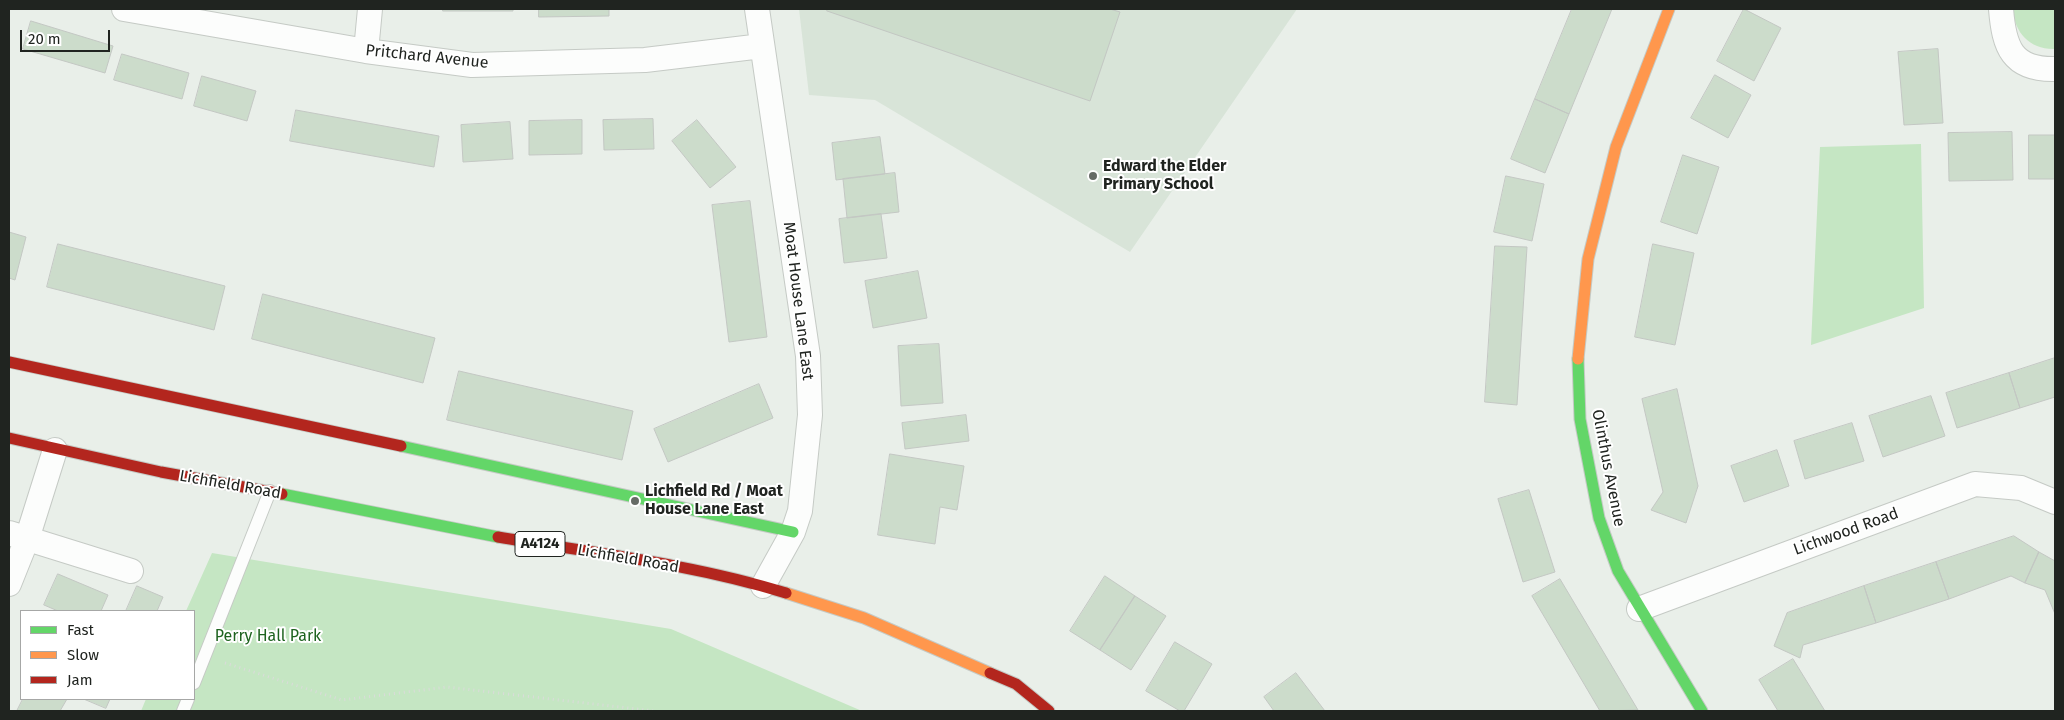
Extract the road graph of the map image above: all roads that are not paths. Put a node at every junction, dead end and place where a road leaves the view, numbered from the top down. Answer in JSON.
{"nodes":[{"id":1,"x":124,"y":9,"type":"edge"},
{"id":2,"x":370,"y":9,"type":"edge"},
{"id":3,"x":757,"y":9,"type":"edge"},
{"id":4,"x":1669,"y":9,"type":"edge"},
{"id":5,"x":2001,"y":9,"type":"edge"},
{"id":6,"x":762,"y":46,"type":"junction"},
{"id":7,"x":366,"y":51,"type":"junction"},
{"id":8,"x":2055,"y":69,"type":"edge"},
{"id":9,"x":9,"y":362,"type":"edge"},
{"id":10,"x":9,"y":438,"type":"edge"},
{"id":11,"x":54,"y":450,"type":"junction"},
{"id":12,"x":270,"y":492,"type":"junction"},
{"id":13,"x":2055,"y":502,"type":"edge"},
{"id":14,"x":792,"y":532,"type":"junction"},
{"id":15,"x":18,"y":536,"type":"edge"},
{"id":16,"x":131,"y":571,"type":"dead end"},
{"id":17,"x":9,"y":584,"type":"edge"},
{"id":18,"x":763,"y":586,"type":"junction"},
{"id":19,"x":1639,"y":609,"type":"junction"},
{"id":20,"x":195,"y":680,"type":"edge"},
{"id":21,"x":1049,"y":711,"type":"edge"},
{"id":22,"x":1702,"y":711,"type":"edge"}],
"edges":[{"from":1,"to":7,"type":"street","name":"Pritchard Avenue"},
{"from":2,"to":7,"type":"street"},
{"from":3,"to":6,"type":"street","name":"Moat House Lane East"},
{"from":4,"to":19,"type":"street","name":"Olinthus Avenue"},
{"from":5,"to":8,"type":"street"},
{"from":6,"to":7,"type":"street","name":"Pritchard Avenue"},
{"from":6,"to":14,"type":"street","name":"Moat House Lane East"},
{"from":9,"to":14,"type":"street"},
{"from":10,"to":11,"type":"street","name":"Lichfield Road","number":"A4124"},
{"from":11,"to":12,"type":"street","name":"Lichfield Road","number":"A4124"},
{"from":11,"to":15,"type":"street"},
{"from":12,"to":18,"type":"street","name":"Lichfield Road","number":"A4124"},
{"from":12,"to":20,"type":"lane"},
{"from":13,"to":19,"type":"street","name":"Lichwood Road"},
{"from":14,"to":18,"type":"street","name":"Moat House Lane East"},
{"from":15,"to":16,"type":"street"},
{"from":15,"to":17,"type":"street"},
{"from":18,"to":21,"type":"street","name":"Lichfield Road","number":"A4124"},
{"from":19,"to":22,"type":"street","name":"Olinthus Avenue"}]}
